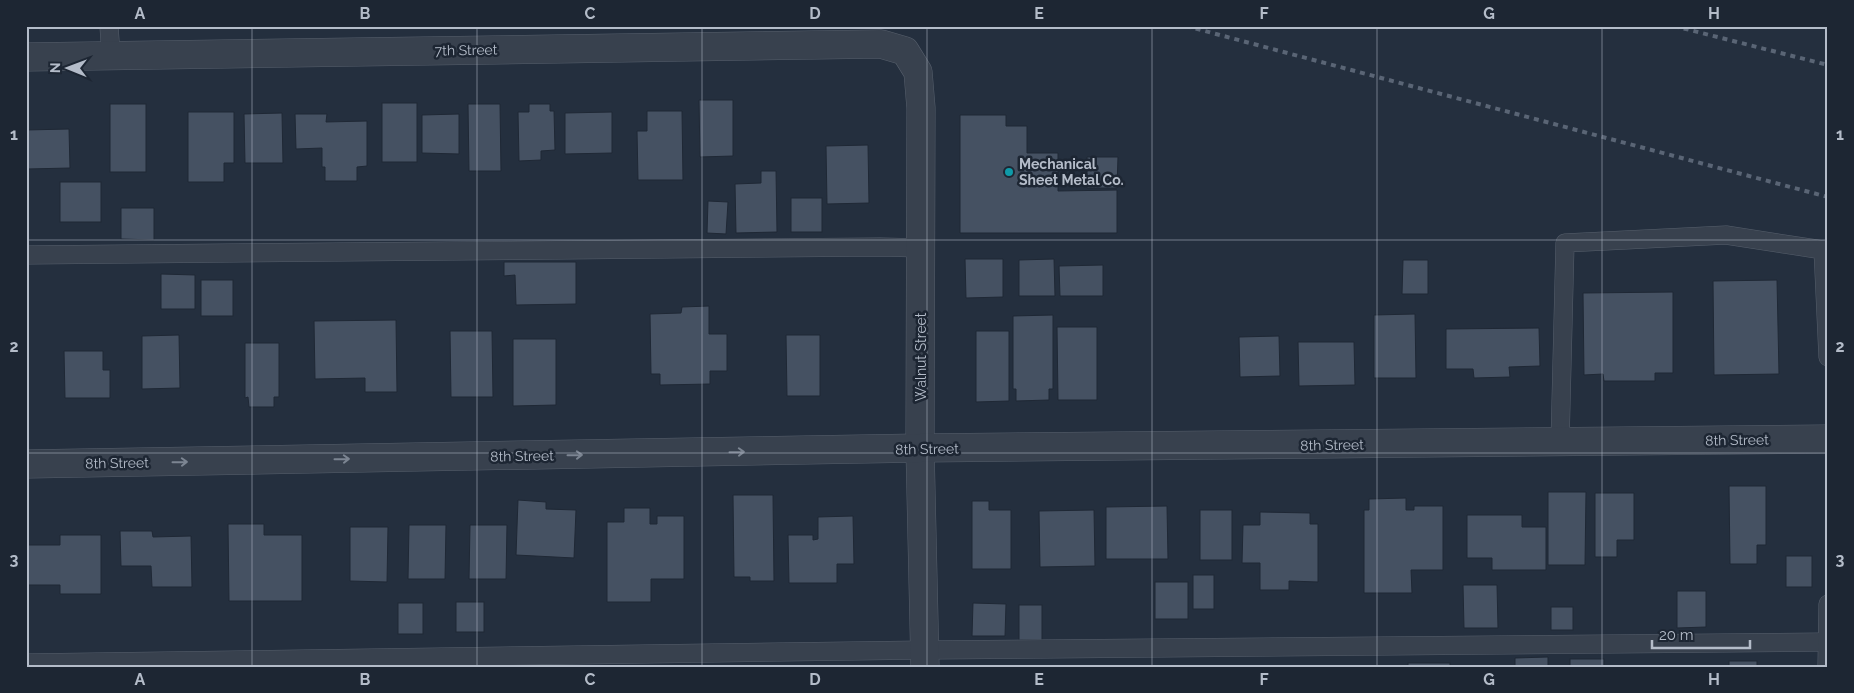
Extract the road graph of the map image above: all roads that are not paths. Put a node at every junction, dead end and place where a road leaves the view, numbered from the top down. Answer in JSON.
{"nodes":[{"id":1,"x":110,"y":26,"type":"edge"},
{"id":2,"x":906,"y":51,"type":"joint"},
{"id":3,"x":111,"y":56,"type":"junction"},
{"id":4,"x":26,"y":57,"type":"edge"},
{"id":5,"x":922,"y":248,"type":"junction"},
{"id":6,"x":26,"y":256,"type":"edge"},
{"id":7,"x":1828,"y":357,"type":"edge"},
{"id":8,"x":1828,"y":439,"type":"edge"},
{"id":9,"x":1560,"y":443,"type":"junction"},
{"id":10,"x":920,"y":448,"type":"junction"},
{"id":11,"x":26,"y":464,"type":"edge"},
{"id":12,"x":1828,"y":604,"type":"edge"},
{"id":13,"x":1827,"y":642,"type":"edge"},
{"id":14,"x":925,"y":659,"type":"edge"},
{"id":15,"x":26,"y":663,"type":"edge"},
{"id":16,"x":1827,"y":667,"type":"edge"}],
"edges":[{"from":1,"to":3,"type":"lane"},
{"from":2,"to":3,"type":"street","name":"7th Street"},
{"from":2,"to":5,"type":"street","name":"Walnut Street"},
{"from":3,"to":4,"type":"street","name":"7th Street"},
{"from":5,"to":6,"type":"lane"},
{"from":5,"to":10,"type":"street","name":"Walnut Street"},
{"from":7,"to":9,"type":"lane"},
{"from":8,"to":9,"type":"street","name":"8th Street"},
{"from":9,"to":10,"type":"street","name":"8th Street"},
{"from":11,"to":10,"type":"street","name":"8th Street","one_way":true},
{"from":10,"to":14,"type":"street","name":"Walnut Street"},
{"from":12,"to":13,"type":"lane"},
{"from":13,"to":14,"type":"lane"},
{"from":13,"to":16,"type":"lane"},
{"from":14,"to":15,"type":"lane"}]}
